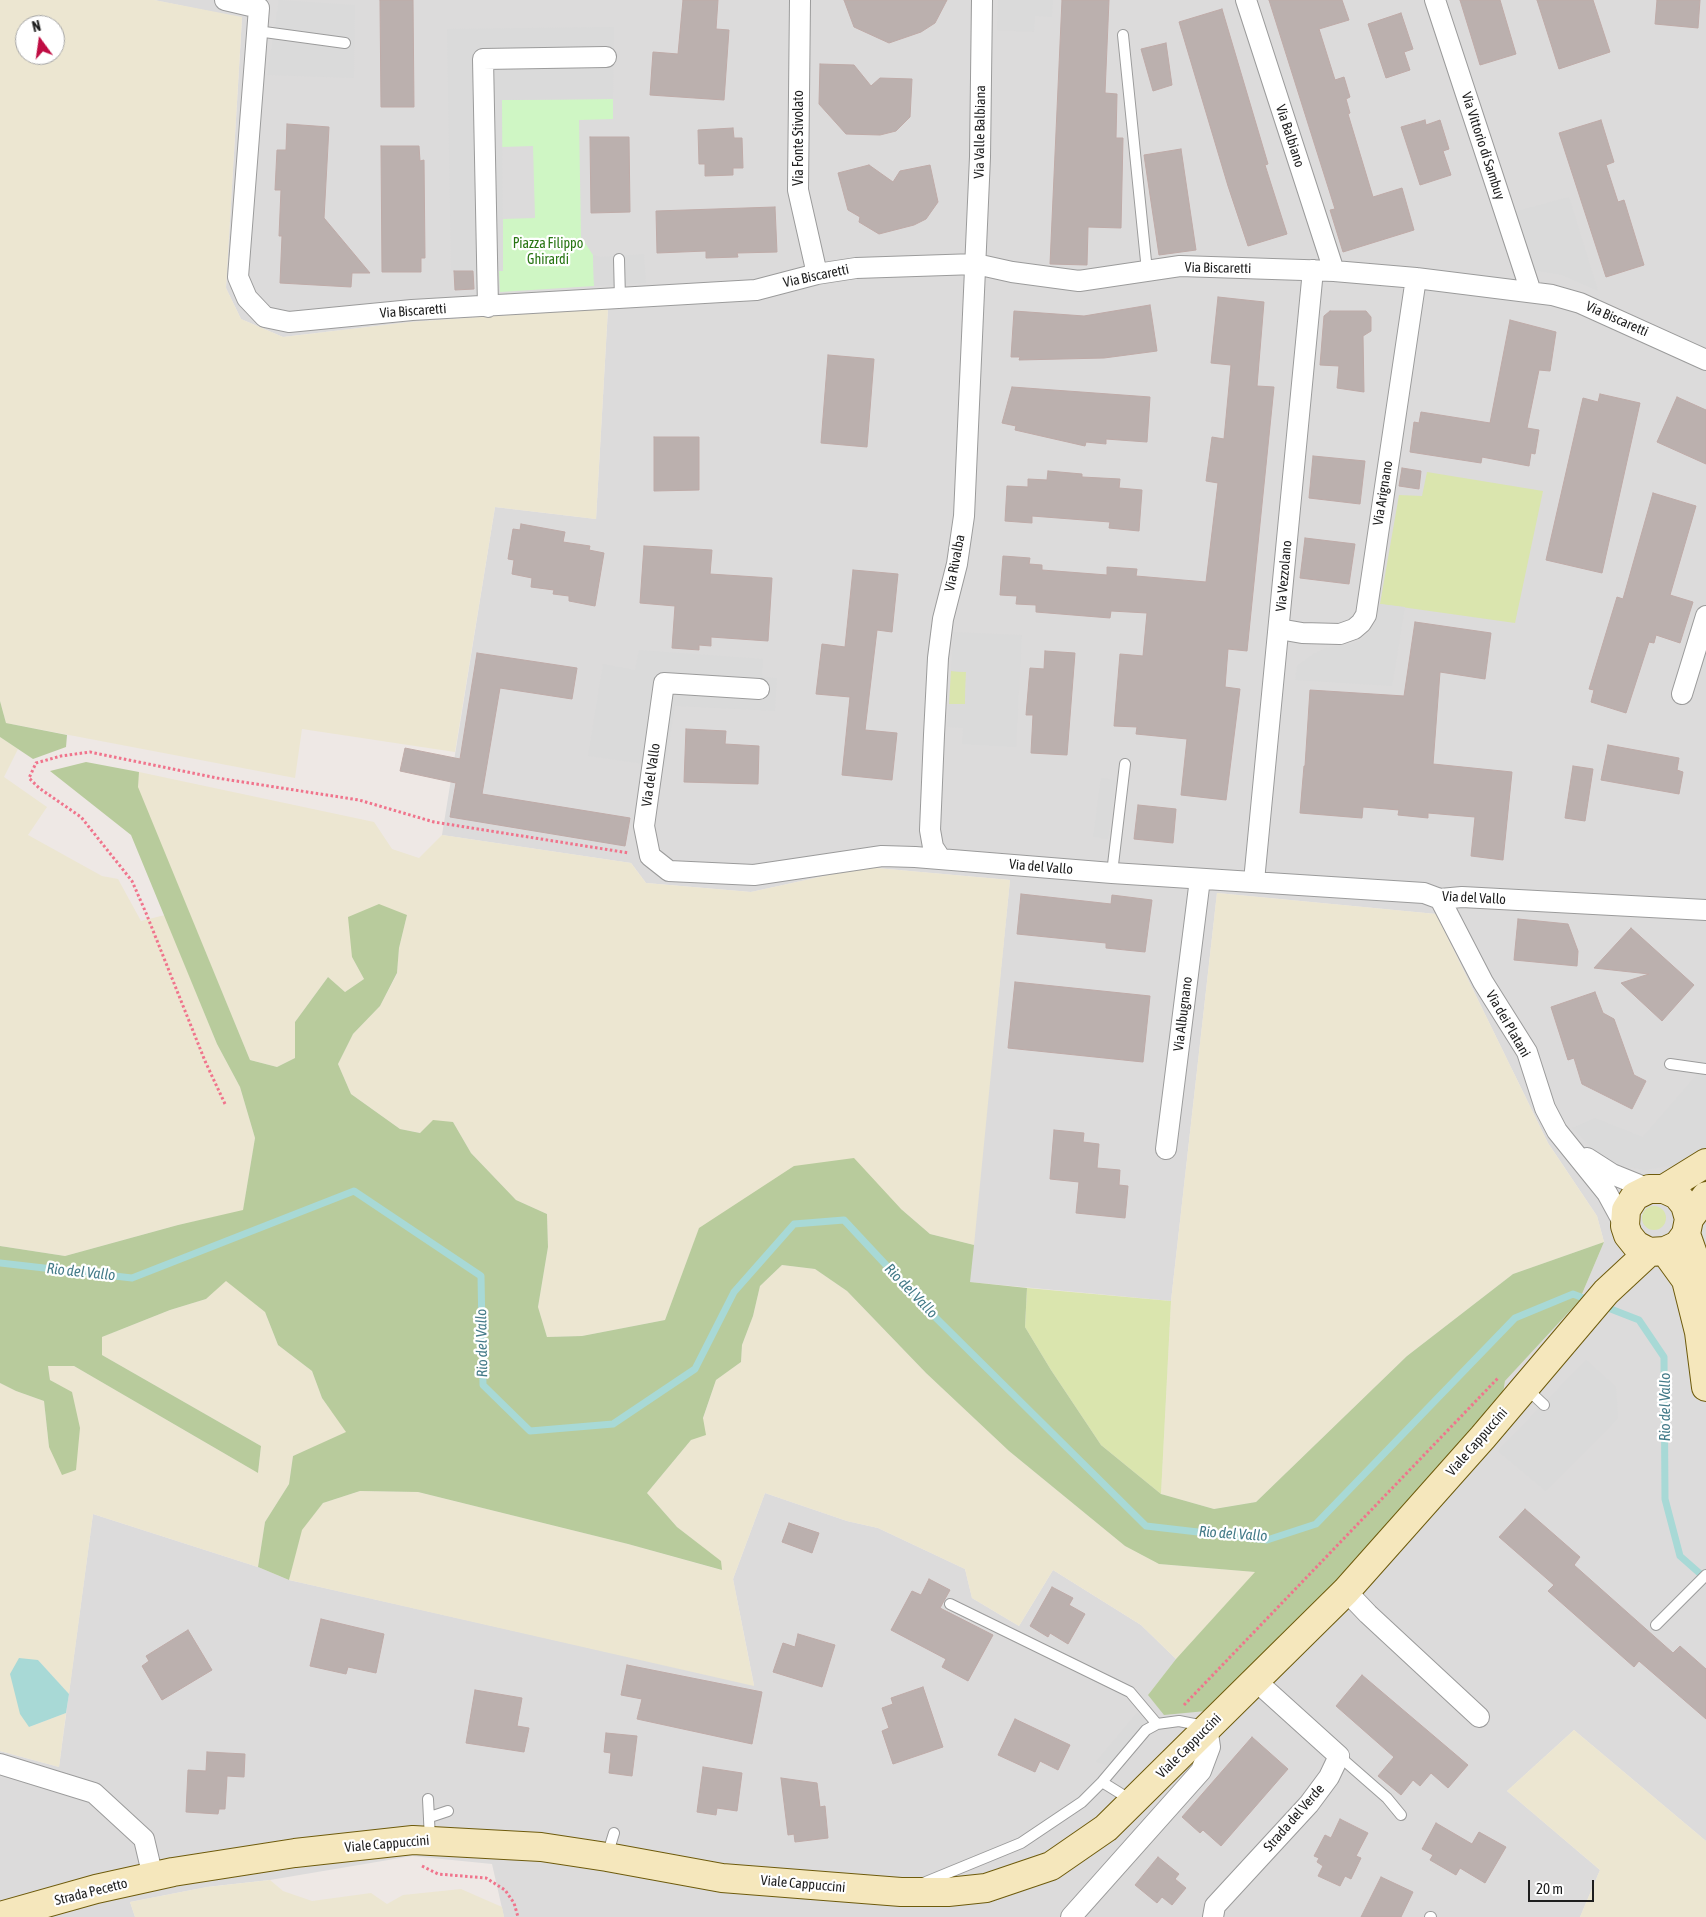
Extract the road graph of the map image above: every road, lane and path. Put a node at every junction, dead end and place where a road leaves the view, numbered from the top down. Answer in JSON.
{"nodes":[{"id":1,"x":225,"y":0,"type":"edge"},
{"id":2,"x":800,"y":0,"type":"edge"},
{"id":3,"x":982,"y":0,"type":"edge"},
{"id":4,"x":1246,"y":0,"type":"edge"},
{"id":5,"x":1435,"y":0,"type":"edge"},
{"id":6,"x":261,"y":4,"type":"edge"},
{"id":7,"x":257,"y":30,"type":"junction"},
{"id":8,"x":1123,"y":35,"type":"dead end"},
{"id":9,"x":345,"y":43,"type":"dead end"},
{"id":10,"x":606,"y":58,"type":"dead end"},
{"id":11,"x":619,"y":259,"type":"dead end"},
{"id":12,"x":976,"y":264,"type":"junction"},
{"id":13,"x":1312,"y":270,"type":"junction"},
{"id":14,"x":1147,"y":271,"type":"junction"},
{"id":15,"x":1334,"y":271,"type":"junction"},
{"id":16,"x":817,"y":274,"type":"junction"},
{"id":17,"x":1416,"y":278,"type":"junction"},
{"id":18,"x":1531,"y":292,"type":"junction"},
{"id":19,"x":620,"y":299,"type":"junction"},
{"id":20,"x":488,"y":307,"type":"junction"},
{"id":21,"x":1706,"y":360,"type":"edge"},
{"id":22,"x":1706,"y":616,"type":"edge"},
{"id":23,"x":1280,"y":629,"type":"junction"},
{"id":24,"x":759,"y":689,"type":"dead end"},
{"id":25,"x":1682,"y":694,"type":"dead end"},
{"id":26,"x":1126,"y":764,"type":"dead end"},
{"id":27,"x":650,"y":856,"type":"junction"},
{"id":28,"x":941,"y":859,"type":"junction"},
{"id":29,"x":1112,"y":872,"type":"junction"},
{"id":30,"x":1200,"y":878,"type":"junction"},
{"id":31,"x":1254,"y":881,"type":"junction"},
{"id":32,"x":1440,"y":898,"type":"junction"},
{"id":33,"x":1706,"y":910,"type":"edge"},
{"id":34,"x":1670,"y":1064,"type":"dead end"},
{"id":35,"x":1706,"y":1069,"type":"edge"},
{"id":36,"x":225,"y":1104,"type":"dead end"},
{"id":37,"x":1572,"y":1148,"type":"junction"},
{"id":38,"x":1166,"y":1149,"type":"dead end"},
{"id":39,"x":1706,"y":1163,"type":"edge"},
{"id":40,"x":1656,"y":1189,"type":"junction"},
{"id":41,"x":1706,"y":1196,"type":"edge"},
{"id":42,"x":1688,"y":1226,"type":"junction"},
{"id":43,"x":1626,"y":1230,"type":"junction"},
{"id":44,"x":1657,"y":1252,"type":"junction"},
{"id":45,"x":1622,"y":1270,"type":"junction"},
{"id":46,"x":1699,"y":1332,"type":"junction"},
{"id":47,"x":1501,"y":1375,"type":"dead end"},
{"id":48,"x":1706,"y":1387,"type":"edge"},
{"id":49,"x":1706,"y":1575,"type":"edge"},
{"id":50,"x":1346,"y":1591,"type":"junction"},
{"id":51,"x":950,"y":1604,"type":"dead end"},
{"id":52,"x":1656,"y":1625,"type":"dead end"},
{"id":53,"x":1256,"y":1681,"type":"junction"},
{"id":54,"x":1479,"y":1717,"type":"dead end"},
{"id":55,"x":1162,"y":1723,"type":"junction"},
{"id":56,"x":1207,"y":1727,"type":"junction"},
{"id":57,"x":1339,"y":1756,"type":"junction"},
{"id":58,"x":0,"y":1764,"type":"edge"},
{"id":59,"x":1102,"y":1782,"type":"junction"},
{"id":60,"x":428,"y":1799,"type":"dead end"},
{"id":61,"x":1134,"y":1802,"type":"junction"},
{"id":62,"x":448,"y":1812,"type":"dead end"},
{"id":63,"x":1401,"y":1815,"type":"dead end"},
{"id":64,"x":424,"y":1832,"type":"junction"},
{"id":65,"x":153,"y":1877,"type":"junction"},
{"id":66,"x":901,"y":1892,"type":"junction"},
{"id":67,"x":0,"y":1916,"type":"edge"},
{"id":68,"x":518,"y":1917,"type":"edge"},
{"id":69,"x":1071,"y":1917,"type":"edge"},
{"id":70,"x":1213,"y":1917,"type":"edge"}],
"edges":[{"from":1,"to":6,"type":"street","name":"Via Biscaretti"},
{"from":2,"to":16,"type":"street","name":"Via Fonte Stivolato"},
{"from":3,"to":12,"type":"street","name":"Via Valle Balbiana"},
{"from":4,"to":15,"type":"street","name":"Via Balbiano"},
{"from":5,"to":18,"type":"street","name":"Via Vittorio di Sambuy"},
{"from":6,"to":7,"type":"street","name":"Via Biscaretti"},
{"from":7,"to":9,"type":"lane"},
{"from":7,"to":20,"type":"street","name":"Via Biscaretti"},
{"from":8,"to":14,"type":"lane"},
{"from":10,"to":20,"type":"street"},
{"from":11,"to":19,"type":"lane"},
{"from":12,"to":14,"type":"street","name":"Via Biscaretti"},
{"from":12,"to":16,"type":"street","name":"Via Biscaretti"},
{"from":12,"to":28,"type":"street","name":"Via Rivalba"},
{"from":13,"to":14,"type":"street","name":"Via Biscaretti"},
{"from":13,"to":15,"type":"street","name":"Via Biscaretti"},
{"from":13,"to":23,"type":"street","name":"Via Vezzolano"},
{"from":15,"to":17,"type":"street","name":"Via Biscaretti"},
{"from":16,"to":19,"type":"street","name":"Via Biscaretti"},
{"from":17,"to":18,"type":"street","name":"Via Biscaretti"},
{"from":17,"to":23,"type":"street","name":"Via Arignano"},
{"from":18,"to":21,"type":"street","name":"Via Biscaretti"},
{"from":19,"to":20,"type":"street","name":"Via Biscaretti"},
{"from":22,"to":25,"type":"street"},
{"from":23,"to":31,"type":"street","name":"Via Vezzolano"},
{"from":24,"to":27,"type":"street","name":"Via del Vallo"},
{"from":26,"to":29,"type":"lane"},
{"from":27,"to":28,"type":"street","name":"Via del Vallo"},
{"from":27,"to":36,"type":"path"},
{"from":28,"to":29,"type":"street","name":"Via del Vallo"},
{"from":29,"to":30,"type":"street","name":"Via del Vallo"},
{"from":30,"to":31,"type":"street","name":"Via del Vallo"},
{"from":30,"to":38,"type":"street","name":"Via Albugnano"},
{"from":31,"to":32,"type":"street","name":"Via del Vallo"},
{"from":32,"to":33,"type":"street","name":"Via del Vallo"},
{"from":32,"to":37,"type":"street","name":"Via dei Platani"},
{"from":34,"to":35,"type":"lane"},
{"from":37,"to":40,"type":"street","name":"Via dei Platani"},
{"from":37,"to":43,"type":"street","name":"Via dei Platani"},
{"from":39,"to":40,"type":"main road"},
{"from":40,"to":42,"type":"main road"},
{"from":40,"to":43,"type":"main road"},
{"from":41,"to":42,"type":"main road"},
{"from":42,"to":44,"type":"main road"},
{"from":42,"to":46,"type":"main road"},
{"from":43,"to":44,"type":"main road"},
{"from":43,"to":45,"type":"main road","name":"Viale Cappuccini"},
{"from":44,"to":45,"type":"main road","name":"Viale Cappuccini"},
{"from":44,"to":46,"type":"main road"},
{"from":45,"to":50,"type":"main road","name":"Viale Cappuccini"},
{"from":46,"to":48,"type":"main road"},
{"from":47,"to":55,"type":"path"},
{"from":49,"to":52,"type":"lane"},
{"from":50,"to":53,"type":"main road","name":"Viale Cappuccini"},
{"from":50,"to":54,"type":"street"},
{"from":51,"to":55,"type":"lane"},
{"from":53,"to":56,"type":"main road","name":"Viale Cappuccini"},
{"from":53,"to":57,"type":"street"},
{"from":55,"to":56,"type":"lane"},
{"from":55,"to":59,"type":"lane"},
{"from":56,"to":61,"type":"main road","name":"Viale Cappuccini"},
{"from":56,"to":69,"type":"street"},
{"from":57,"to":63,"type":"lane"},
{"from":57,"to":70,"type":"street","name":"Strada del Verde"},
{"from":58,"to":65,"type":"street"},
{"from":59,"to":61,"type":"lane"},
{"from":59,"to":66,"type":"lane"},
{"from":60,"to":64,"type":"lane"},
{"from":61,"to":66,"type":"main road","name":"Viale Cappuccini"},
{"from":62,"to":64,"type":"lane"},
{"from":64,"to":65,"type":"main road","name":"Viale Cappuccini"},
{"from":64,"to":66,"type":"main road","name":"Viale Cappuccini"},
{"from":64,"to":68,"type":"path"},
{"from":65,"to":67,"type":"main road","name":"Strada Pecetto"}]}
